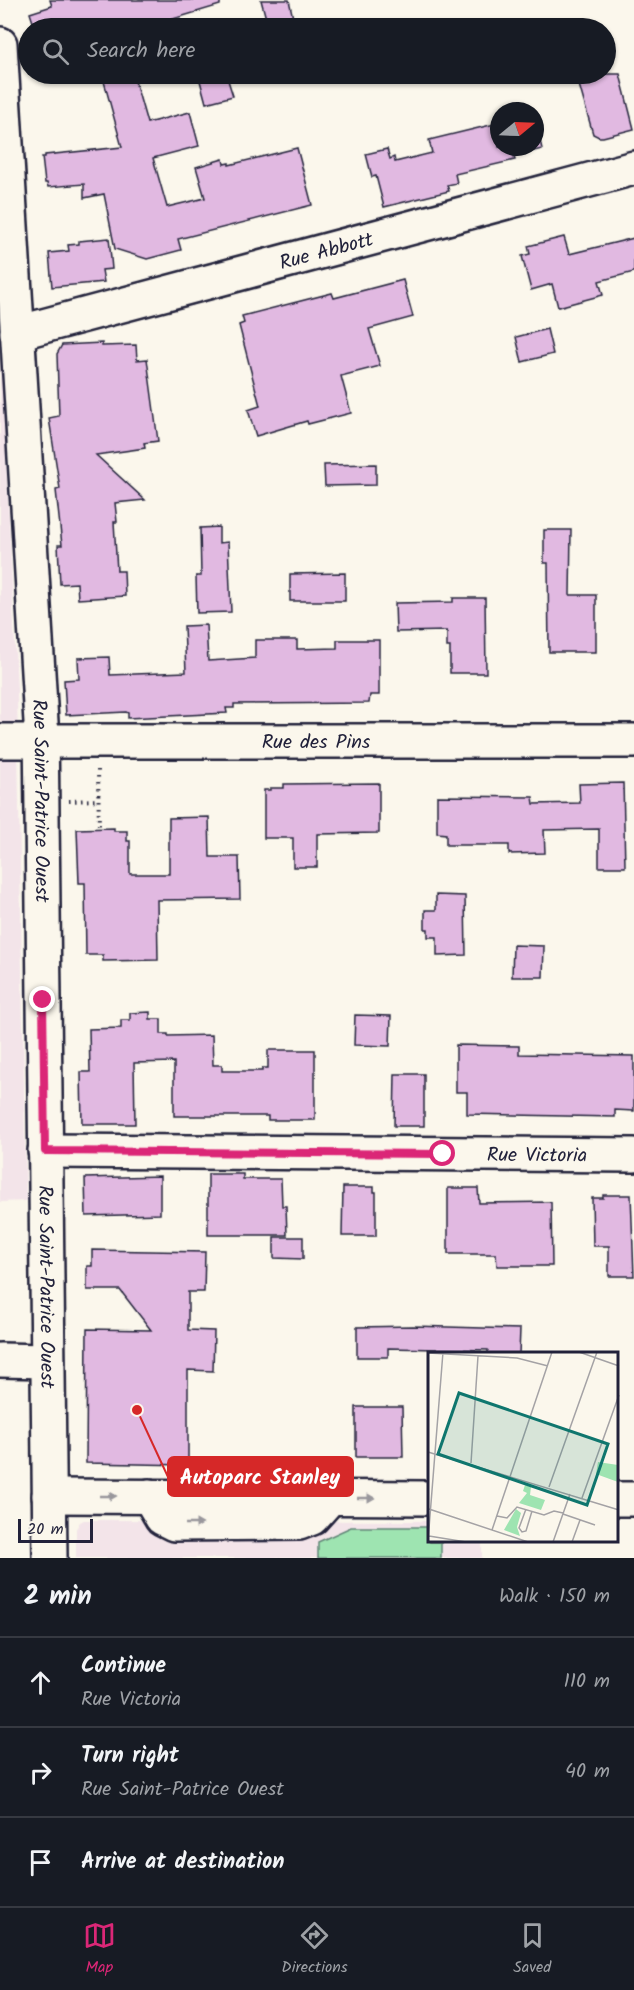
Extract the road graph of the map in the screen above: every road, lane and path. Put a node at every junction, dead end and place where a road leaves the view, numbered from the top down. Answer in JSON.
{"nodes":[{"id":1,"x":0,"y":44,"type":"edge"},
{"id":2,"x":634,"y":168,"type":"edge"},
{"id":3,"x":17,"y":333,"type":"junction"},
{"id":4,"x":0,"y":741,"type":"edge"},
{"id":5,"x":41,"y":741,"type":"junction"},
{"id":6,"x":634,"y":741,"type":"edge"},
{"id":7,"x":98,"y":742,"type":"junction"},
{"id":8,"x":99,"y":829,"type":"dead end"},
{"id":9,"x":45,"y":1151,"type":"junction"},
{"id":10,"x":634,"y":1155,"type":"edge"},
{"id":11,"x":0,"y":1360,"type":"edge"},
{"id":12,"x":47,"y":1360,"type":"junction"},
{"id":13,"x":49,"y":1496,"type":"junction"},
{"id":14,"x":428,"y":1498,"type":"edge"},
{"id":15,"x":50,"y":1558,"type":"edge"}],
"edges":[{"from":1,"to":3,"type":"street","name":"Rue Saint-Patrice Ouest"},
{"from":2,"to":3,"type":"street","name":"Rue Abbott"},
{"from":3,"to":5,"type":"street","name":"Rue Saint-Patrice Ouest"},
{"from":4,"to":5,"type":"street","name":"Rue des Pins"},
{"from":5,"to":7,"type":"street","name":"Rue des Pins"},
{"from":5,"to":9,"type":"street","name":"Rue Saint-Patrice Ouest"},
{"from":6,"to":7,"type":"street","name":"Rue des Pins"},
{"from":7,"to":8,"type":"path"},
{"from":9,"to":10,"type":"street","name":"Rue Victoria"},
{"from":9,"to":12,"type":"street","name":"Rue Saint-Patrice Ouest"},
{"from":11,"to":12,"type":"street"},
{"from":12,"to":13,"type":"street","name":"Rue Saint-Patrice Ouest"},
{"from":13,"to":14,"type":"street","one_way":true},
{"from":13,"to":15,"type":"street","name":"Rue Saint-Patrice Ouest"}]}
